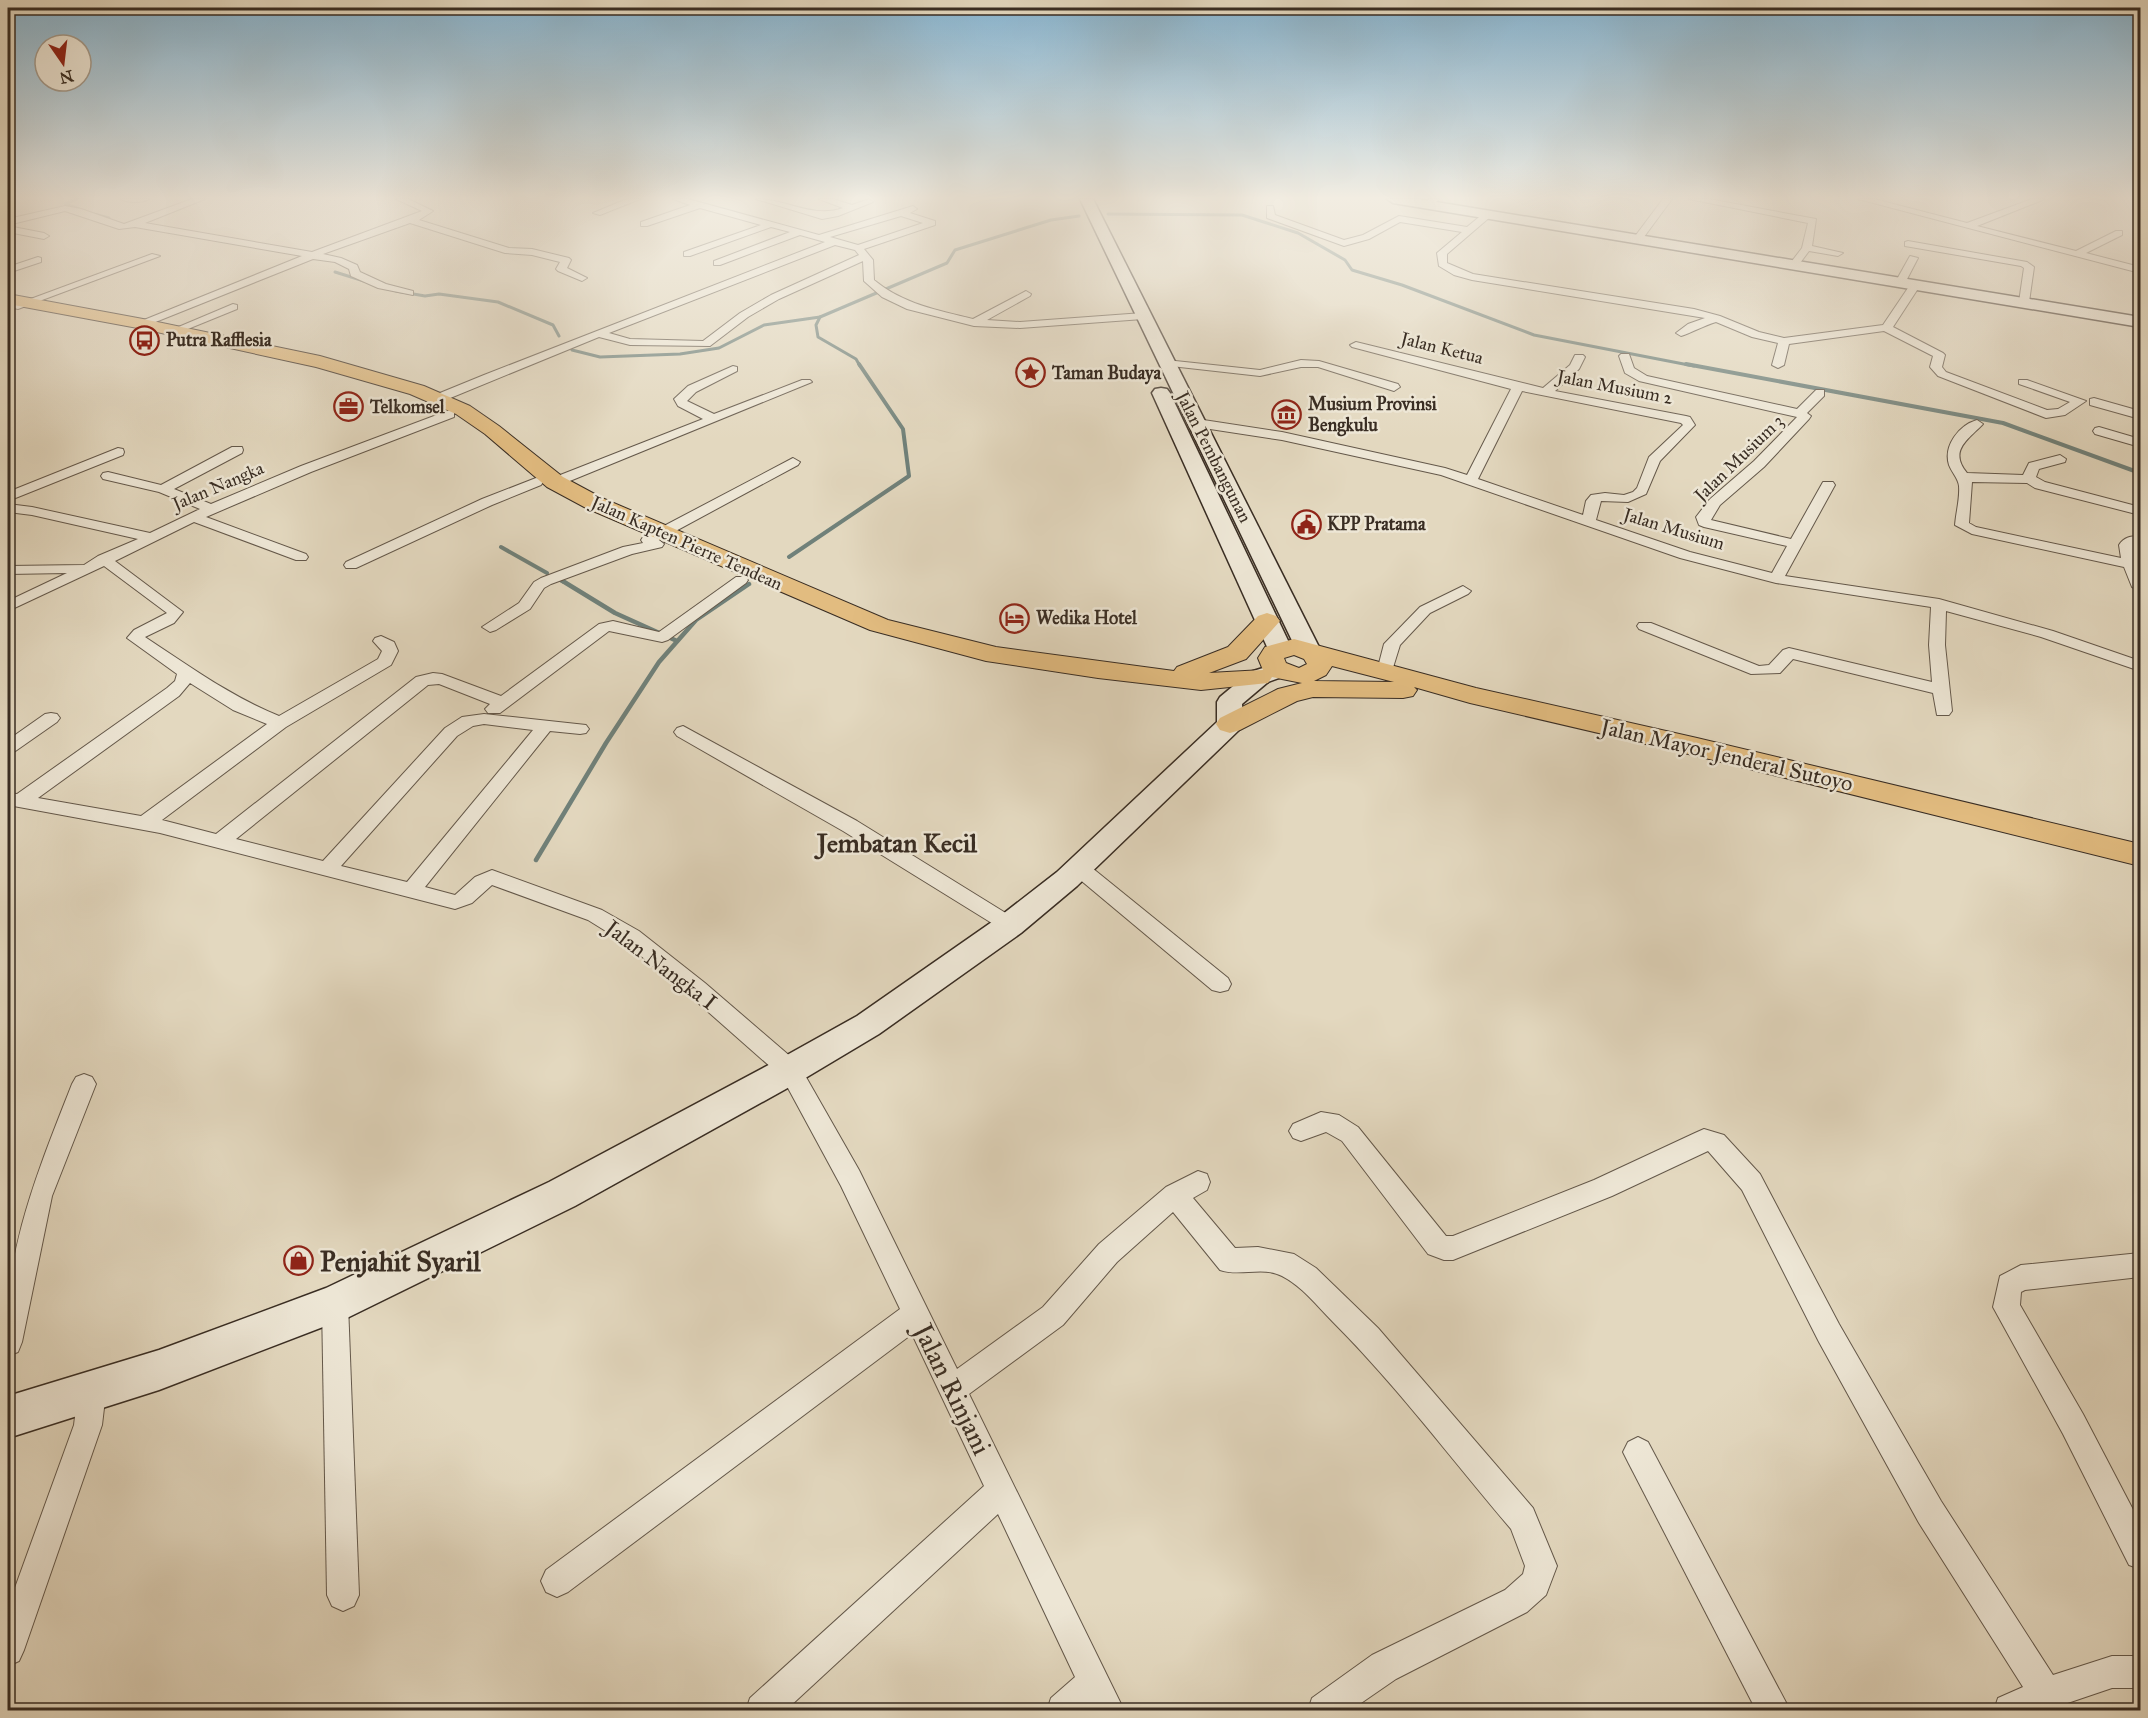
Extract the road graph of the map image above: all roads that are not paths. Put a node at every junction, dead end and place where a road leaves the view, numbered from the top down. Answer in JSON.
{"nodes":[{"id":1,"x":92,"y":279,"type":"edge"},
{"id":2,"x":253,"y":279,"type":"edge"},
{"id":3,"x":365,"y":279,"type":"edge"},
{"id":4,"x":739,"y":279,"type":"edge"},
{"id":5,"x":809,"y":279,"type":"edge"},
{"id":6,"x":869,"y":279,"type":"edge"},
{"id":7,"x":1117,"y":279,"type":"edge"},
{"id":8,"x":1485,"y":279,"type":"edge"},
{"id":9,"x":1889,"y":279,"type":"edge"},
{"id":10,"x":2027,"y":279,"type":"edge"},
{"id":11,"x":1901,"y":281,"type":"joint"},
{"id":12,"x":1916,"y":284,"type":"junction"},
{"id":13,"x":1538,"y":288,"type":"junction"},
{"id":14,"x":409,"y":293,"type":"dead end"},
{"id":15,"x":1026,"y":294,"type":"dead end"},
{"id":16,"x":1530,"y":299,"type":"dead end"},
{"id":17,"x":2024,"y":302,"type":"junction"},
{"id":18,"x":16,"y":307,"type":"edge"},
{"id":19,"x":233,"y":307,"type":"dead end"},
{"id":20,"x":1135,"y":317,"type":"junction"},
{"id":21,"x":1716,"y":318,"type":"junction"},
{"id":22,"x":2140,"y":322,"type":"edge"},
{"id":23,"x":974,"y":323,"type":"junction"},
{"id":24,"x":136,"y":327,"type":"junction"},
{"id":25,"x":1886,"y":328,"type":"junction"},
{"id":26,"x":174,"y":331,"type":"junction"},
{"id":27,"x":1681,"y":333,"type":"dead end"},
{"id":28,"x":599,"y":334,"type":"junction"},
{"id":29,"x":1784,"y":341,"type":"junction"},
{"id":30,"x":1356,"y":345,"type":"dead end"},
{"id":31,"x":244,"y":351,"type":"junction"},
{"id":32,"x":1625,"y":356,"type":"dead end"},
{"id":33,"x":1579,"y":357,"type":"dead end"},
{"id":34,"x":1778,"y":365,"type":"dead end"},
{"id":35,"x":733,"y":369,"type":"dead end"},
{"id":36,"x":1158,"y":372,"type":"junction"},
{"id":37,"x":806,"y":382,"type":"dead end"},
{"id":38,"x":2024,"y":382,"type":"dead end"},
{"id":39,"x":1394,"y":387,"type":"dead end"},
{"id":40,"x":1518,"y":387,"type":"junction"},
{"id":41,"x":1546,"y":392,"type":"junction"},
{"id":42,"x":1820,"y":393,"type":"dead end"},
{"id":43,"x":2094,"y":402,"type":"dead end"},
{"id":44,"x":445,"y":406,"type":"junction"},
{"id":45,"x":1800,"y":413,"type":"junction"},
{"id":46,"x":2140,"y":415,"type":"edge"},
{"id":47,"x":713,"y":419,"type":"junction"},
{"id":48,"x":1174,"y":421,"type":"junction"},
{"id":49,"x":1197,"y":423,"type":"junction"},
{"id":50,"x":1977,"y":424,"type":"dead end"},
{"id":51,"x":2099,"y":431,"type":"dead end"},
{"id":52,"x":2140,"y":443,"type":"edge"},
{"id":53,"x":237,"y":450,"type":"dead end"},
{"id":54,"x":118,"y":452,"type":"dead end"},
{"id":55,"x":2060,"y":459,"type":"dead end"},
{"id":56,"x":793,"y":462,"type":"dead end"},
{"id":57,"x":108,"y":476,"type":"dead end"},
{"id":58,"x":1964,"y":477,"type":"junction"},
{"id":59,"x":2030,"y":479,"type":"junction"},
{"id":60,"x":1471,"y":480,"type":"junction"},
{"id":61,"x":546,"y":482,"type":"junction"},
{"id":62,"x":1828,"y":485,"type":"dead end"},
{"id":63,"x":163,"y":489,"type":"junction"},
{"id":64,"x":8,"y":497,"type":"edge"},
{"id":65,"x":8,"y":508,"type":"edge"},
{"id":66,"x":211,"y":509,"type":"junction"},
{"id":67,"x":2140,"y":511,"type":"edge"},
{"id":68,"x":193,"y":517,"type":"junction"},
{"id":69,"x":1589,"y":522,"type":"junction"},
{"id":70,"x":149,"y":537,"type":"junction"},
{"id":71,"x":655,"y":539,"type":"junction"},
{"id":72,"x":2140,"y":540,"type":"edge"},
{"id":73,"x":1795,"y":544,"type":"junction"},
{"id":74,"x":301,"y":557,"type":"dead end"},
{"id":75,"x":103,"y":559,"type":"junction"},
{"id":76,"x":2130,"y":564,"type":"junction"},
{"id":77,"x":351,"y":565,"type":"dead end"},
{"id":78,"x":86,"y":568,"type":"junction"},
{"id":79,"x":8,"y":570,"type":"edge"},
{"id":80,"x":1776,"y":579,"type":"junction"},
{"id":81,"x":741,"y":580,"type":"junction"},
{"id":82,"x":2140,"y":587,"type":"edge"},
{"id":83,"x":1463,"y":591,"type":"dead end"},
{"id":84,"x":1939,"y":604,"type":"junction"},
{"id":85,"x":8,"y":607,"type":"edge"},
{"id":86,"x":1267,"y":621,"type":"junction"},
{"id":87,"x":1645,"y":626,"type":"dead end"},
{"id":88,"x":490,"y":627,"type":"dead end"},
{"id":89,"x":381,"y":641,"type":"dead end"},
{"id":90,"x":1314,"y":658,"type":"junction"},
{"id":91,"x":1273,"y":666,"type":"junction"},
{"id":92,"x":2140,"y":666,"type":"edge"},
{"id":93,"x":185,"y":673,"type":"junction"},
{"id":94,"x":1174,"y":677,"type":"junction"},
{"id":95,"x":1394,"y":681,"type":"junction"},
{"id":96,"x":1939,"y":689,"type":"junction"},
{"id":97,"x":502,"y":702,"type":"junction"},
{"id":98,"x":1943,"y":711,"type":"dead end"},
{"id":99,"x":1230,"y":713,"type":"junction"},
{"id":100,"x":51,"y":718,"type":"dead end"},
{"id":101,"x":484,"y":719,"type":"junction"},
{"id":102,"x":280,"y":723,"type":"junction"},
{"id":103,"x":545,"y":726,"type":"junction"},
{"id":104,"x":580,"y":729,"type":"dead end"},
{"id":105,"x":683,"y":732,"type":"dead end"},
{"id":106,"x":8,"y":748,"type":"edge"},
{"id":107,"x":14,"y":800,"type":"edge"},
{"id":108,"x":145,"y":823,"type":"junction"},
{"id":109,"x":220,"y":841,"type":"junction"},
{"id":110,"x":2140,"y":855,"type":"edge"},
{"id":111,"x":328,"y":868,"type":"junction"},
{"id":112,"x":1079,"y":868,"type":"junction"},
{"id":113,"x":2140,"y":868,"type":"edge"},
{"id":114,"x":410,"y":892,"type":"junction"},
{"id":115,"x":1010,"y":925,"type":"junction"},
{"id":116,"x":1220,"y":984,"type":"dead end"},
{"id":117,"x":790,"y":1070,"type":"junction"},
{"id":118,"x":84,"y":1084,"type":"dead end"},
{"id":119,"x":1301,"y":1131,"type":"dead end"},
{"id":120,"x":2140,"y":1264,"type":"edge"},
{"id":121,"x":335,"y":1304,"type":"junction"},
{"id":122,"x":916,"y":1314,"type":"junction"},
{"id":123,"x":8,"y":1342,"type":"edge"},
{"id":124,"x":953,"y":1389,"type":"junction"},
{"id":125,"x":92,"y":1391,"type":"junction"},
{"id":126,"x":8,"y":1417,"type":"edge"},
{"id":127,"x":1638,"y":1452,"type":"dead end"},
{"id":128,"x":1002,"y":1490,"type":"junction"},
{"id":129,"x":2140,"y":1554,"type":"edge"},
{"id":130,"x":557,"y":1581,"type":"dead end"},
{"id":131,"x":343,"y":1595,"type":"dead end"},
{"id":132,"x":8,"y":1650,"type":"edge"},
{"id":133,"x":2140,"y":1672,"type":"edge"},
{"id":134,"x":1094,"y":1681,"type":"junction"},
{"id":135,"x":2046,"y":1694,"type":"junction"},
{"id":136,"x":762,"y":1710,"type":"edge"},
{"id":137,"x":1064,"y":1710,"type":"edge"},
{"id":138,"x":1108,"y":1710,"type":"edge"},
{"id":139,"x":1324,"y":1710,"type":"edge"},
{"id":140,"x":1774,"y":1710,"type":"edge"},
{"id":141,"x":2010,"y":1710,"type":"edge"}],
"edges":[{"from":1,"to":18,"type":"street"},
{"from":2,"to":24,"type":"street"},
{"from":3,"to":14,"type":"street"},
{"from":4,"to":28,"type":"street","name":"Jalan Nangka"},
{"from":5,"to":28,"type":"street"},
{"from":6,"to":23,"type":"street"},
{"from":7,"to":20,"type":"main road","name":"Jalan Pembangunan"},
{"from":8,"to":13,"type":"street"},
{"from":9,"to":11,"type":"main road"},
{"from":10,"to":17,"type":"street"},
{"from":11,"to":12,"type":"main road"},
{"from":12,"to":17,"type":"main road"},
{"from":12,"to":25,"type":"street"},
{"from":13,"to":16,"type":"street"},
{"from":13,"to":21,"type":"street"},
{"from":15,"to":23,"type":"street"},
{"from":17,"to":22,"type":"main road"},
{"from":18,"to":24,"type":"main road"},
{"from":19,"to":26,"type":"street"},
{"from":20,"to":23,"type":"street"},
{"from":20,"to":36,"type":"main road","name":"Jalan Pembangunan"},
{"from":21,"to":27,"type":"street"},
{"from":21,"to":29,"type":"street"},
{"from":24,"to":26,"type":"main road","name":"Jalan Kapten Pierre Tendean"},
{"from":24,"to":31,"type":"main road","name":"Jalan Kapten Pierre Tendean"},
{"from":25,"to":29,"type":"street"},
{"from":25,"to":38,"type":"street"},
{"from":26,"to":31,"type":"main road","name":"Jalan Kapten Pierre Tendean"},
{"from":28,"to":44,"type":"street","name":"Jalan Nangka"},
{"from":29,"to":34,"type":"street"},
{"from":30,"to":40,"type":"street","name":"Jalan Ketua"},
{"from":31,"to":44,"type":"main road","name":"Jalan Kapten Pierre Tendean"},
{"from":32,"to":45,"type":"street","name":"Jalan Musium 3"},
{"from":33,"to":41,"type":"street"},
{"from":35,"to":47,"type":"street"},
{"from":36,"to":39,"type":"street"},
{"from":36,"to":48,"type":"main road","name":"Jalan Pembangunan"},
{"from":36,"to":49,"type":"main road","name":"Jalan Pembangunan"},
{"from":37,"to":47,"type":"street"},
{"from":40,"to":41,"type":"street","name":"Jalan Musium 2"},
{"from":40,"to":60,"type":"street"},
{"from":41,"to":69,"type":"street","name":"Jalan Musium 2"},
{"from":42,"to":45,"type":"street"},
{"from":43,"to":46,"type":"street"},
{"from":44,"to":61,"type":"main road","name":"Jalan Kapten Pierre Tendean"},
{"from":44,"to":66,"type":"street","name":"Jalan Nangka"},
{"from":45,"to":73,"type":"street","name":"Jalan Musium 3"},
{"from":47,"to":61,"type":"street"},
{"from":48,"to":49,"type":"main road"},
{"from":48,"to":86,"type":"main road","name":"Jalan Pembangunan"},
{"from":49,"to":60,"type":"street","name":"Jalan Musium"},
{"from":49,"to":90,"type":"main road","name":"Jalan Pembangunan"},
{"from":50,"to":58,"type":"street"},
{"from":51,"to":52,"type":"street"},
{"from":53,"to":63,"type":"street"},
{"from":54,"to":64,"type":"street"},
{"from":55,"to":59,"type":"street"},
{"from":56,"to":71,"type":"street"},
{"from":57,"to":63,"type":"street"},
{"from":58,"to":59,"type":"street"},
{"from":58,"to":76,"type":"street"},
{"from":59,"to":67,"type":"street"},
{"from":60,"to":69,"type":"street","name":"Jalan Musium"},
{"from":61,"to":71,"type":"main road","name":"Jalan Kapten Pierre Tendean"},
{"from":61,"to":77,"type":"street"},
{"from":62,"to":73,"type":"street"},
{"from":63,"to":66,"type":"street"},
{"from":65,"to":70,"type":"street"},
{"from":66,"to":68,"type":"street","name":"Jalan Nangka"},
{"from":68,"to":70,"type":"street","name":"Jalan Nangka"},
{"from":68,"to":74,"type":"street"},
{"from":69,"to":80,"type":"street","name":"Jalan Musium"},
{"from":70,"to":75,"type":"street","name":"Jalan Nangka"},
{"from":71,"to":81,"type":"main road","name":"Jalan Kapten Pierre Tendean"},
{"from":71,"to":88,"type":"street"},
{"from":71,"to":94,"type":"main road","name":"Jalan Kapten Pierre Tendean"},
{"from":72,"to":76,"type":"street"},
{"from":73,"to":80,"type":"street"},
{"from":75,"to":78,"type":"street","name":"Jalan Nangka"},
{"from":75,"to":93,"type":"street"},
{"from":76,"to":82,"type":"street"},
{"from":78,"to":79,"type":"street"},
{"from":78,"to":85,"type":"street","name":"Jalan Nangka"},
{"from":80,"to":84,"type":"street","name":"Jalan Musium"},
{"from":81,"to":97,"type":"street"},
{"from":81,"to":99,"type":"main road","name":"Jalan Kapten Pierre Tendean"},
{"from":83,"to":95,"type":"street"},
{"from":84,"to":92,"type":"street","name":"Jalan Musium"},
{"from":84,"to":96,"type":"street"},
{"from":86,"to":91,"type":"main road","name":"Jalan Pembangunan"},
{"from":86,"to":94,"type":"main road"},
{"from":87,"to":96,"type":"street"},
{"from":89,"to":102,"type":"street"},
{"from":90,"to":91,"type":"main road","name":"Jalan Kapten Pierre Tendean"},
{"from":90,"to":95,"type":"main road","name":"Jalan Mayor Jenderal Sutoyo"},
{"from":91,"to":94,"type":"main road","name":"Jalan Kapten Pierre Tendean"},
{"from":91,"to":99,"type":"main road"},
{"from":93,"to":102,"type":"street"},
{"from":93,"to":107,"type":"street"},
{"from":95,"to":99,"type":"main road"},
{"from":95,"to":110,"type":"main road","name":"Jalan Mayor Jenderal Sutoyo"},
{"from":95,"to":113,"type":"main road","name":"Jalan Mayor Jenderal Sutoyo"},
{"from":96,"to":98,"type":"street"},
{"from":97,"to":101,"type":"street"},
{"from":97,"to":109,"type":"street"},
{"from":99,"to":112,"type":"main road"},
{"from":100,"to":106,"type":"street"},
{"from":101,"to":103,"type":"street"},
{"from":101,"to":111,"type":"street"},
{"from":102,"to":108,"type":"street"},
{"from":103,"to":104,"type":"street"},
{"from":103,"to":114,"type":"street"},
{"from":105,"to":115,"type":"street"},
{"from":107,"to":108,"type":"street"},
{"from":108,"to":109,"type":"street"},
{"from":109,"to":111,"type":"street"},
{"from":111,"to":114,"type":"street"},
{"from":112,"to":115,"type":"main road"},
{"from":112,"to":116,"type":"street"},
{"from":114,"to":117,"type":"street","name":"Jalan Nangka I"},
{"from":115,"to":117,"type":"main road"},
{"from":117,"to":121,"type":"main road"},
{"from":117,"to":122,"type":"street","name":"Jalan Rinjani"},
{"from":118,"to":123,"type":"street"},
{"from":119,"to":135,"type":"street"},
{"from":120,"to":129,"type":"street"},
{"from":121,"to":125,"type":"main road"},
{"from":121,"to":131,"type":"street"},
{"from":122,"to":124,"type":"street","name":"Jalan Rinjani"},
{"from":122,"to":130,"type":"street"},
{"from":124,"to":128,"type":"street","name":"Jalan Rinjani"},
{"from":124,"to":139,"type":"street"},
{"from":125,"to":126,"type":"main road"},
{"from":125,"to":132,"type":"street"},
{"from":127,"to":140,"type":"street"},
{"from":128,"to":134,"type":"street","name":"Jalan Rinjani"},
{"from":128,"to":136,"type":"street"},
{"from":133,"to":135,"type":"street"},
{"from":134,"to":137,"type":"street"},
{"from":134,"to":138,"type":"street","name":"Jalan Rinjani"},
{"from":135,"to":141,"type":"street"}]}
